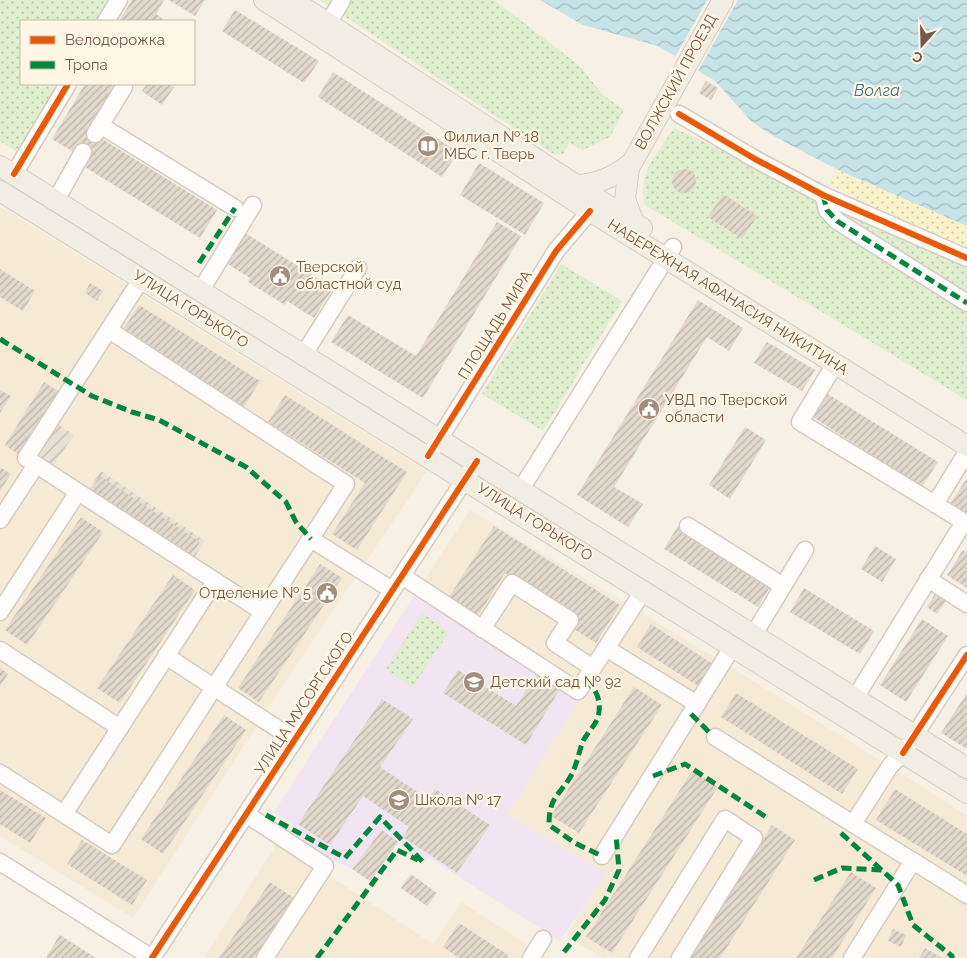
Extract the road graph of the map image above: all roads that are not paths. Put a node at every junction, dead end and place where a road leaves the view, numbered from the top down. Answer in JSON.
{"nodes":[{"id":1,"x":119,"y":0,"type":"edge"},
{"id":2,"x":264,"y":0,"type":"edge"},
{"id":3,"x":292,"y":0,"type":"edge"},
{"id":4,"x":342,"y":0,"type":"edge"},
{"id":5,"x":723,"y":0,"type":"edge"},
{"id":6,"x":107,"y":20,"type":"edge"},
{"id":7,"x":328,"y":24,"type":"junction"},
{"id":8,"x":67,"y":85,"type":"edge"},
{"id":9,"x":124,"y":87,"type":"dead end"},
{"id":10,"x":679,"y":114,"type":"dead end"},
{"id":11,"x":84,"y":152,"type":"dead end"},
{"id":12,"x":630,"y":164,"type":"junction"},
{"id":13,"x":7,"y":170,"type":"edge"},
{"id":14,"x":574,"y":184,"type":"junction"},
{"id":15,"x":0,"y":191,"type":"edge"},
{"id":16,"x":823,"y":195,"type":"junction"},
{"id":17,"x":56,"y":200,"type":"junction"},
{"id":18,"x":253,"y":205,"type":"dead end"},
{"id":19,"x":594,"y":206,"type":"junction"},
{"id":20,"x":235,"y":208,"type":"dead end"},
{"id":21,"x":632,"y":222,"type":"junction"},
{"id":22,"x":663,"y":251,"type":"junction"},
{"id":23,"x":967,"y":258,"type":"edge"},
{"id":24,"x":358,"y":268,"type":"dead end"},
{"id":25,"x":142,"y":278,"type":"junction"},
{"id":26,"x":200,"y":290,"type":"junction"},
{"id":27,"x":967,"y":303,"type":"edge"},
{"id":28,"x":108,"y":330,"type":"junction"},
{"id":29,"x":304,"y":354,"type":"junction"},
{"id":30,"x":835,"y":364,"type":"junction"},
{"id":31,"x":967,"y":430,"type":"edge"},
{"id":32,"x":439,"y":438,"type":"junction"},
{"id":33,"x":967,"y":446,"type":"edge"},
{"id":34,"x":967,"y":452,"type":"edge"},
{"id":35,"x":428,"y":456,"type":"junction"},
{"id":36,"x":477,"y":461,"type":"junction"},
{"id":37,"x":36,"y":465,"type":"junction"},
{"id":38,"x":465,"y":479,"type":"junction"},
{"id":39,"x":521,"y":489,"type":"junction"},
{"id":40,"x":78,"y":492,"type":"junction"},
{"id":41,"x":935,"y":504,"type":"junction"},
{"id":42,"x":0,"y":520,"type":"edge"},
{"id":43,"x":688,"y":526,"type":"dead end"},
{"id":44,"x":310,"y":539,"type":"junction"},
{"id":45,"x":805,"y":550,"type":"dead end"},
{"id":46,"x":402,"y":576,"type":"junction"},
{"id":47,"x":928,"y":579,"type":"junction"},
{"id":48,"x":215,"y":581,"type":"junction"},
{"id":49,"x":783,"y":586,"type":"junction"},
{"id":50,"x":392,"y":590,"type":"junction"},
{"id":51,"x":644,"y":590,"type":"junction"},
{"id":52,"x":967,"y":604,"type":"edge"},
{"id":53,"x":0,"y":612,"type":"edge"},
{"id":54,"x":263,"y":612,"type":"junction"},
{"id":55,"x":482,"y":629,"type":"junction"},
{"id":56,"x":754,"y":634,"type":"junction"},
{"id":57,"x":733,"y":646,"type":"junction"},
{"id":58,"x":606,"y":648,"type":"junction"},
{"id":59,"x":0,"y":650,"type":"edge"},
{"id":60,"x":967,"y":655,"type":"edge"},
{"id":61,"x":166,"y":656,"type":"junction"},
{"id":62,"x":593,"y":668,"type":"junction"},
{"id":63,"x":214,"y":688,"type":"junction"},
{"id":64,"x":855,"y":698,"type":"junction"},
{"id":65,"x":697,"y":704,"type":"junction"},
{"id":66,"x":120,"y":728,"type":"junction"},
{"id":67,"x":914,"y":735,"type":"junction"},
{"id":68,"x":715,"y":737,"type":"dead end"},
{"id":69,"x":295,"y":740,"type":"junction"},
{"id":70,"x":903,"y":753,"type":"junction"},
{"id":71,"x":967,"y":768,"type":"edge"},
{"id":72,"x":0,"y":773,"type":"edge"},
{"id":73,"x":967,"y":793,"type":"edge"},
{"id":74,"x":64,"y":814,"type":"junction"},
{"id":75,"x":246,"y":814,"type":"junction"},
{"id":76,"x":853,"y":824,"type":"junction"},
{"id":77,"x":602,"y":856,"type":"dead end"},
{"id":78,"x":913,"y":861,"type":"junction"},
{"id":79,"x":0,"y":862,"type":"edge"},
{"id":80,"x":967,"y":895,"type":"edge"},
{"id":81,"x":544,"y":939,"type":"dead end"},
{"id":82,"x":152,"y":958,"type":"edge"},
{"id":83,"x":265,"y":958,"type":"edge"},
{"id":84,"x":531,"y":958,"type":"edge"},
{"id":85,"x":638,"y":958,"type":"edge"},
{"id":86,"x":680,"y":958,"type":"edge"},
{"id":87,"x":852,"y":958,"type":"edge"}],
"edges":[{"from":1,"to":6,"type":"street"},
{"from":2,"to":19,"type":"main road","name":"НАБЕРЕЖНАЯ АФАНАСИЯ НИКИТИНА"},
{"from":3,"to":7,"type":"main road","name":"НАБЕРЕЖНАЯ АФАНАСИЯ НИКИТИНА"},
{"from":4,"to":7,"type":"street"},
{"from":5,"to":12,"type":"main road","name":"ВОЛЖСКИЙ ПРОЕЗД"},
{"from":7,"to":14,"type":"main road","name":"НАБЕРЕЖНАЯ АФАНАСИЯ НИКИТИНА"},
{"from":8,"to":13,"type":"street"},
{"from":9,"to":20,"type":"street"},
{"from":10,"to":16,"type":"street"},
{"from":11,"to":17,"type":"street"},
{"from":12,"to":14,"type":"main road","name":"ВОЛЖСКИЙ ПРОЕЗД"},
{"from":12,"to":19,"type":"main road","name":"ВОЛЖСКИЙ ПРОЕЗД"},
{"from":12,"to":21,"type":"main road","name":"ВОЛЖСКИЙ ПРОЕЗД"},
{"from":13,"to":17,"type":"main road","name":"УЛИЦА ГОРЬКОГО"},
{"from":14,"to":19,"type":"main road","name":"НАБЕРЕЖНАЯ АФАНАСИЯ НИКИТИНА"},
{"from":15,"to":25,"type":"main road","name":"УЛИЦА ГОРЬКОГО"},
{"from":16,"to":23,"type":"street"},
{"from":16,"to":27,"type":"street"},
{"from":17,"to":26,"type":"main road","name":"УЛИЦА ГОРЬКОГО"},
{"from":18,"to":26,"type":"street"},
{"from":19,"to":21,"type":"main road","name":"НАБЕРЕЖНАЯ АФАНАСИЯ НИКИТИНА"},
{"from":19,"to":22,"type":"main road","name":"НАБЕРЕЖНАЯ АФАНАСИЯ НИКИТИНА"},
{"from":19,"to":32,"type":"street","name":"ПЛОЩАДЬ МИРА"},
{"from":21,"to":22,"type":"main road","name":"ВОЛЖСКИЙ ПРОЕЗД"},
{"from":22,"to":30,"type":"main road","name":"НАБЕРЕЖНАЯ АФАНАСИЯ НИКИТИНА"},
{"from":22,"to":31,"type":"main road","name":"НАБЕРЕЖНАЯ АФАНАСИЯ НИКИТИНА"},
{"from":22,"to":39,"type":"street"},
{"from":24,"to":29,"type":"street"},
{"from":25,"to":28,"type":"street"},
{"from":25,"to":35,"type":"main road","name":"УЛИЦА ГОРЬКОГО"},
{"from":26,"to":29,"type":"main road","name":"УЛИЦА ГОРЬКОГО"},
{"from":28,"to":37,"type":"street"},
{"from":28,"to":44,"type":"street"},
{"from":29,"to":32,"type":"main road","name":"УЛИЦА ГОРЬКОГО"},
{"from":30,"to":33,"type":"main road","name":"НАБЕРЕЖНАЯ АФАНАСИЯ НИКИТИНА"},
{"from":30,"to":41,"type":"street"},
{"from":32,"to":35,"type":"street","name":"ПЛОЩАДЬ МИРА"},
{"from":32,"to":36,"type":"main road","name":"УЛИЦА ГОРЬКОГО"},
{"from":34,"to":41,"type":"street"},
{"from":35,"to":38,"type":"main road","name":"УЛИЦА ГОРЬКОГО"},
{"from":36,"to":38,"type":"street","name":"УЛИЦА МУСОРГСКОГО"},
{"from":36,"to":39,"type":"main road","name":"УЛИЦА ГОРЬКОГО"},
{"from":37,"to":40,"type":"street"},
{"from":37,"to":42,"type":"street"},
{"from":38,"to":46,"type":"street","name":"УЛИЦА МУСОРГСКОГО"},
{"from":38,"to":51,"type":"main road","name":"УЛИЦА ГОРЬКОГО"},
{"from":39,"to":56,"type":"main road","name":"УЛИЦА ГОРЬКОГО"},
{"from":40,"to":48,"type":"street"},
{"from":40,"to":53,"type":"street"},
{"from":41,"to":47,"type":"street"},
{"from":43,"to":49,"type":"street"},
{"from":44,"to":50,"type":"street"},
{"from":44,"to":54,"type":"street"},
{"from":45,"to":49,"type":"street"},
{"from":46,"to":50,"type":"street","name":"УЛИЦА МУСОРГСКОГО"},
{"from":46,"to":55,"type":"street"},
{"from":47,"to":52,"type":"street"},
{"from":47,"to":64,"type":"street"},
{"from":48,"to":54,"type":"street"},
{"from":48,"to":61,"type":"street"},
{"from":49,"to":56,"type":"street"},
{"from":50,"to":69,"type":"street","name":"УЛИЦА МУСОРГСКОГО"},
{"from":51,"to":57,"type":"main road","name":"УЛИЦА ГОРЬКОГО"},
{"from":51,"to":58,"type":"street"},
{"from":54,"to":63,"type":"street"},
{"from":55,"to":62,"type":"street"},
{"from":55,"to":62,"type":"street"},
{"from":56,"to":64,"type":"main road","name":"УЛИЦА ГОРЬКОГО"},
{"from":57,"to":65,"type":"street"},
{"from":57,"to":70,"type":"main road","name":"УЛИЦА ГОРЬКОГО"},
{"from":58,"to":62,"type":"street"},
{"from":58,"to":65,"type":"street"},
{"from":59,"to":66,"type":"street"},
{"from":60,"to":67,"type":"street"},
{"from":61,"to":63,"type":"street"},
{"from":61,"to":66,"type":"street"},
{"from":63,"to":69,"type":"street"},
{"from":63,"to":74,"type":"street"},
{"from":64,"to":67,"type":"main road","name":"УЛИЦА ГОРЬКОГО"},
{"from":65,"to":77,"type":"street"},
{"from":66,"to":74,"type":"street"},
{"from":67,"to":70,"type":"street"},
{"from":67,"to":71,"type":"main road","name":"УЛИЦА ГОРЬКОГО"},
{"from":68,"to":76,"type":"street"},
{"from":69,"to":75,"type":"street","name":"УЛИЦА МУСОРГСКОГО"},
{"from":70,"to":73,"type":"main road","name":"УЛИЦА ГОРЬКОГО"},
{"from":70,"to":76,"type":"street"},
{"from":72,"to":74,"type":"street"},
{"from":75,"to":82,"type":"street","name":"УЛИЦА МУСОРГСКОГО"},
{"from":75,"to":83,"type":"street"},
{"from":76,"to":78,"type":"street"},
{"from":78,"to":80,"type":"street"},
{"from":78,"to":87,"type":"street"},
{"from":79,"to":82,"type":"street"},
{"from":81,"to":84,"type":"street"},
{"from":85,"to":86,"type":"street"}]}
